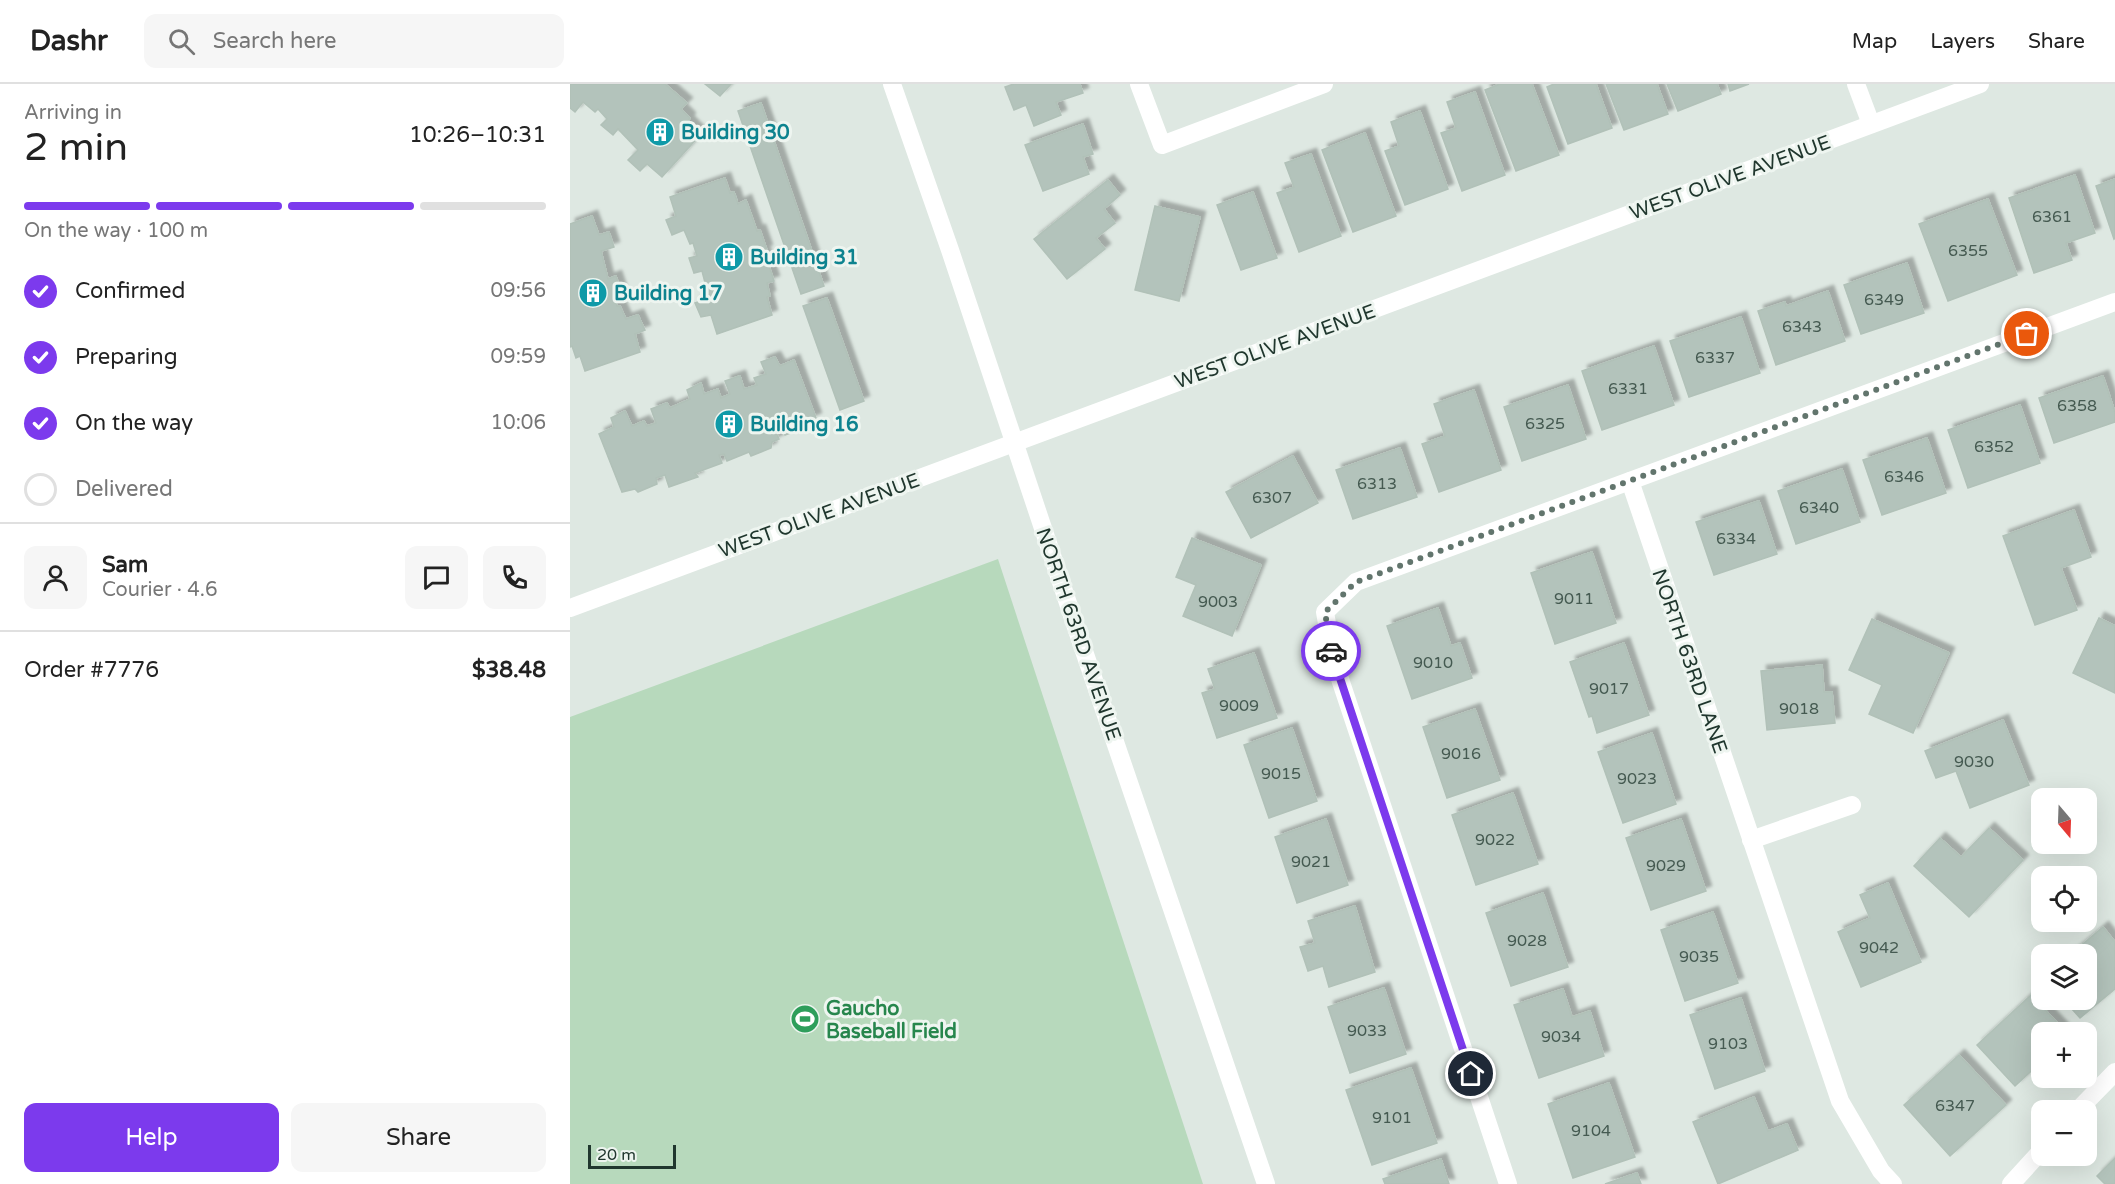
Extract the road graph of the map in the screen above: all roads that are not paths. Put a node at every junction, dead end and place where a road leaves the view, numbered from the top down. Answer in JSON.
{"nodes":[{"id":1,"x":892,"y":84,"type":"edge"},
{"id":2,"x":1139,"y":84,"type":"edge"},
{"id":3,"x":1324,"y":84,"type":"edge"},
{"id":4,"x":1856,"y":84,"type":"edge"},
{"id":5,"x":1980,"y":84,"type":"edge"},
{"id":6,"x":1871,"y":124,"type":"junction"},
{"id":7,"x":2115,"y":302,"type":"edge"},
{"id":8,"x":1015,"y":442,"type":"junction"},
{"id":9,"x":1630,"y":481,"type":"junction"},
{"id":10,"x":570,"y":608,"type":"edge"},
{"id":11,"x":1852,"y":805,"type":"dead end"},
{"id":12,"x":1751,"y":840,"type":"junction"},
{"id":13,"x":2115,"y":1072,"type":"edge"},
{"id":14,"x":2088,"y":1100,"type":"edge"},
{"id":15,"x":2031,"y":1162,"type":"edge"},
{"id":16,"x":1266,"y":1184,"type":"edge"},
{"id":17,"x":1508,"y":1184,"type":"edge"},
{"id":18,"x":1893,"y":1184,"type":"edge"},
{"id":19,"x":2011,"y":1184,"type":"edge"}],
"edges":[{"from":1,"to":8,"type":"street","name":"NORTH 63RD AVENUE"},
{"from":2,"to":3,"type":"street"},
{"from":4,"to":6,"type":"street"},
{"from":5,"to":6,"type":"street","name":"WEST OLIVE AVENUE"},
{"from":6,"to":8,"type":"street","name":"WEST OLIVE AVENUE"},
{"from":7,"to":9,"type":"street"},
{"from":8,"to":10,"type":"street","name":"WEST OLIVE AVENUE"},
{"from":8,"to":16,"type":"street","name":"NORTH 63RD AVENUE"},
{"from":9,"to":12,"type":"street","name":"NORTH 63RD LANE"},
{"from":9,"to":17,"type":"street"},
{"from":11,"to":12,"type":"street"},
{"from":12,"to":18,"type":"street","name":"NORTH 63RD LANE"},
{"from":13,"to":14,"type":"street"},
{"from":15,"to":19,"type":"street"}]}
